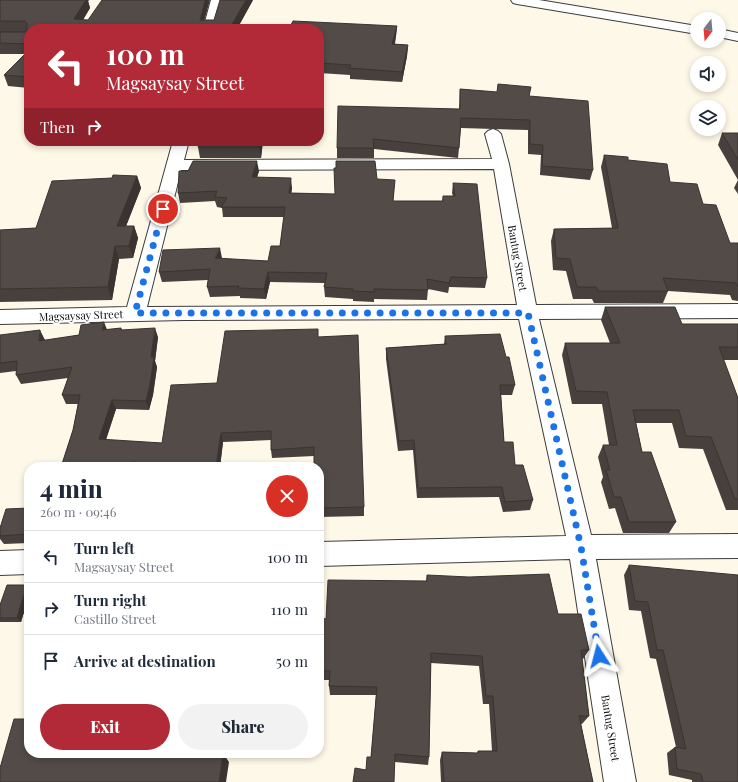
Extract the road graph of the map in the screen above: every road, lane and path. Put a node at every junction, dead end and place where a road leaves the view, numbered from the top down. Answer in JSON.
{"nodes":[{"id":1,"x":217,"y":0,"type":"edge"},
{"id":2,"x":517,"y":0,"type":"edge"},
{"id":3,"x":210,"y":24,"type":"edge"},
{"id":4,"x":690,"y":29,"type":"edge"},
{"id":5,"x":726,"y":34,"type":"edge"},
{"id":6,"x":738,"y":37,"type":"edge"},
{"id":7,"x":493,"y":134,"type":"dead end"},
{"id":8,"x":180,"y":146,"type":"edge"},
{"id":9,"x":501,"y":164,"type":"junction"},
{"id":10,"x":175,"y":165,"type":"junction"},
{"id":11,"x":738,"y":311,"type":"edge"},
{"id":12,"x":135,"y":313,"type":"junction"},
{"id":13,"x":528,"y":313,"type":"junction"},
{"id":14,"x":0,"y":317,"type":"edge"},
{"id":15,"x":738,"y":546,"type":"edge"},
{"id":16,"x":581,"y":547,"type":"junction"},
{"id":17,"x":324,"y":554,"type":"edge"},
{"id":18,"x":24,"y":562,"type":"edge"},
{"id":19,"x":0,"y":563,"type":"edge"},
{"id":20,"x":620,"y":782,"type":"edge"}],
"edges":[{"from":1,"to":3,"type":"street"},
{"from":2,"to":4,"type":"street"},
{"from":5,"to":6,"type":"street"},
{"from":7,"to":9,"type":"street","name":"Bantug Street"},
{"from":8,"to":10,"type":"street"},
{"from":9,"to":10,"type":"street"},
{"from":9,"to":13,"type":"street","name":"Bantug Street"},
{"from":10,"to":12,"type":"street"},
{"from":11,"to":13,"type":"street","name":"Magsaysay Street"},
{"from":12,"to":13,"type":"street","name":"Magsaysay Street"},
{"from":12,"to":14,"type":"street","name":"Magsaysay Street"},
{"from":13,"to":16,"type":"street","name":"Bantug Street"},
{"from":15,"to":16,"type":"street"},
{"from":16,"to":17,"type":"street"},
{"from":16,"to":20,"type":"street","name":"Bantug Street"},
{"from":18,"to":19,"type":"street"}]}
